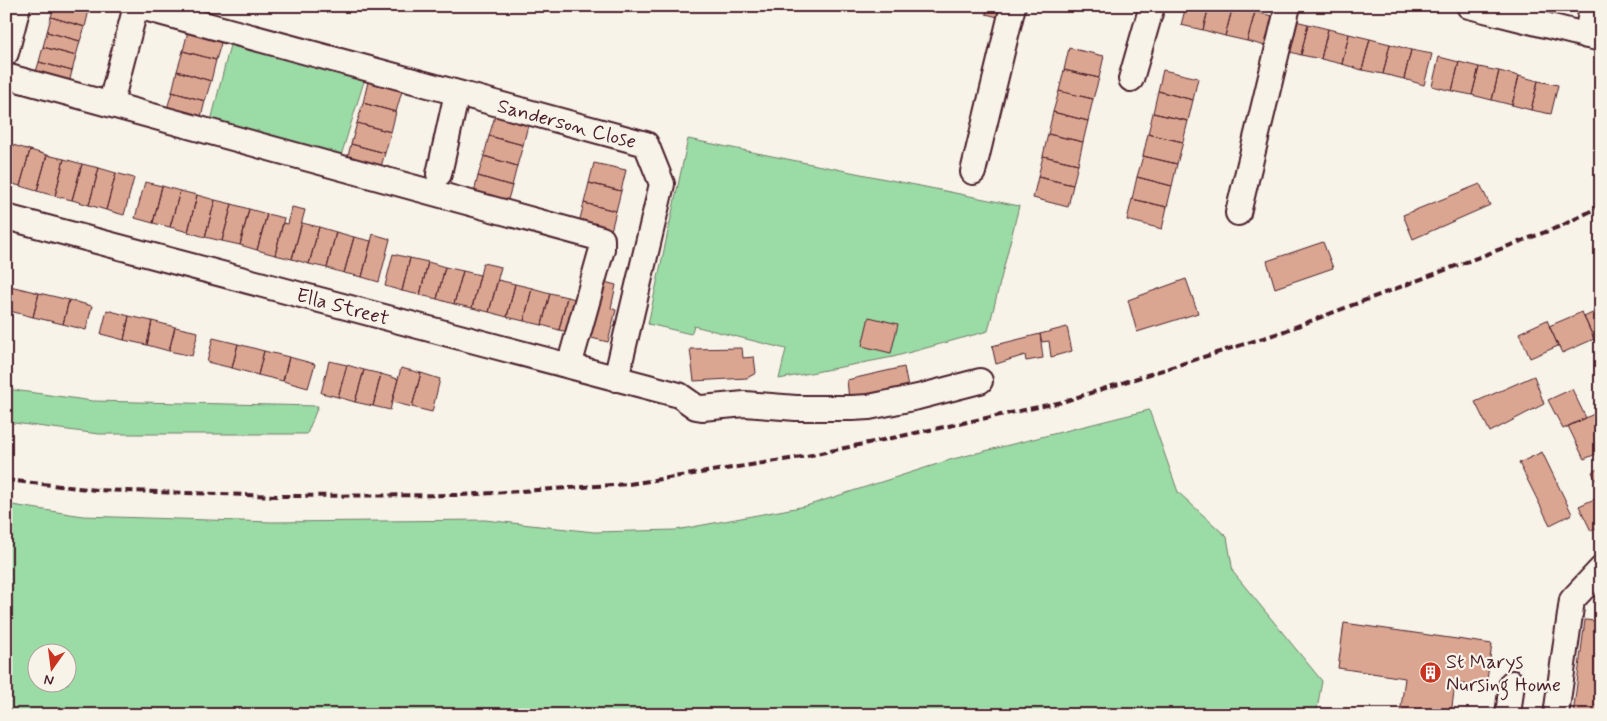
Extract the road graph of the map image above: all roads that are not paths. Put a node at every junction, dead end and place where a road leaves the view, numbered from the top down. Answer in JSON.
{"nodes":[{"id":1,"x":18,"y":6,"type":"edge"},
{"id":2,"x":136,"y":6,"type":"edge"},
{"id":3,"x":1013,"y":6,"type":"edge"},
{"id":4,"x":1152,"y":6,"type":"edge"},
{"id":5,"x":1288,"y":6,"type":"edge"},
{"id":6,"x":1469,"y":6,"type":"edge"},
{"id":7,"x":1592,"y":6,"type":"edge"},
{"id":8,"x":1594,"y":38,"type":"edge"},
{"id":9,"x":6,"y":53,"type":"edge"},
{"id":10,"x":6,"y":76,"type":"edge"},
{"id":11,"x":1131,"y":79,"type":"dead end"},
{"id":12,"x":114,"y":91,"type":"dead end"},
{"id":13,"x":457,"y":93,"type":"junction"},
{"id":14,"x":973,"y":172,"type":"dead end"},
{"id":15,"x":439,"y":174,"type":"dead end"},
{"id":16,"x":1238,"y":213,"type":"dead end"},
{"id":17,"x":6,"y":217,"type":"edge"},
{"id":18,"x":568,"y":366,"type":"junction"},
{"id":19,"x":616,"y":379,"type":"junction"},
{"id":20,"x":980,"y":381,"type":"dead end"},
{"id":21,"x":1601,"y":569,"type":"edge"},
{"id":22,"x":1512,"y":683,"type":"dead end"},
{"id":23,"x":1508,"y":715,"type":"edge"},
{"id":24,"x":1556,"y":715,"type":"edge"}],
"edges":[{"from":1,"to":9,"type":"street"},
{"from":2,"to":12,"type":"street","name":"Sanderson Close"},
{"from":2,"to":13,"type":"street","name":"Sanderson Close"},
{"from":3,"to":14,"type":"street"},
{"from":4,"to":11,"type":"street"},
{"from":5,"to":16,"type":"street"},
{"from":6,"to":8,"type":"street"},
{"from":7,"to":8,"type":"street"},
{"from":10,"to":18,"type":"street"},
{"from":13,"to":15,"type":"street"},
{"from":13,"to":19,"type":"street","name":"Sanderson Close"},
{"from":17,"to":18,"type":"street","name":"Ella Street"},
{"from":18,"to":19,"type":"street","name":"Ella Street"},
{"from":19,"to":20,"type":"street","name":"Ella Street"},
{"from":21,"to":24,"type":"street"},
{"from":22,"to":23,"type":"street"}]}
